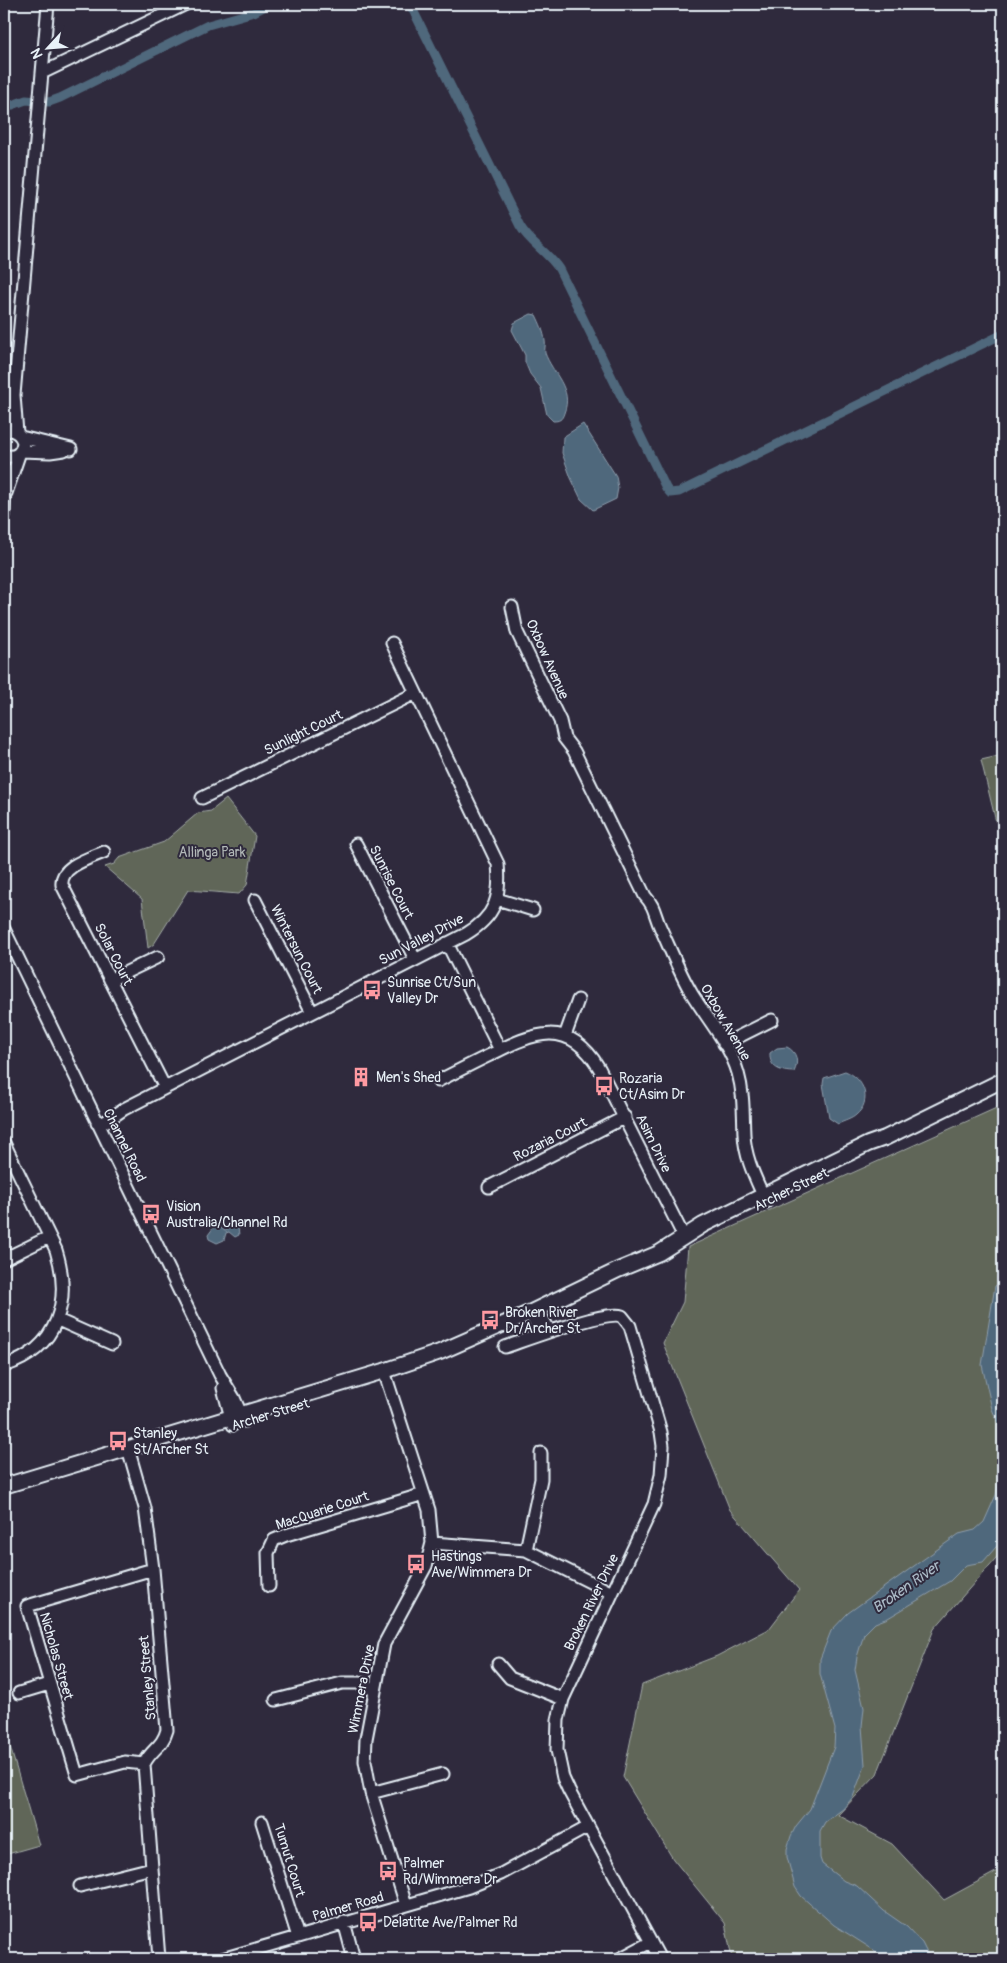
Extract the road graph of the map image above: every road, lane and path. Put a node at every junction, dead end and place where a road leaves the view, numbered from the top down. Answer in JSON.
{"nodes":[{"id":1,"x":48,"y":4,"type":"edge"},
{"id":2,"x":186,"y":4,"type":"edge"},
{"id":3,"x":42,"y":73,"type":"junction"},
{"id":4,"x":14,"y":395,"type":"junction"},
{"id":5,"x":4,"y":427,"type":"edge"},
{"id":6,"x":4,"y":432,"type":"edge"},
{"id":7,"x":19,"y":435,"type":"junction"},
{"id":8,"x":20,"y":451,"type":"junction"},
{"id":9,"x":4,"y":455,"type":"edge"},
{"id":10,"x":4,"y":473,"type":"edge"},
{"id":11,"x":6,"y":493,"type":"junction"},
{"id":12,"x":4,"y":516,"type":"edge"},
{"id":13,"x":512,"y":607,"type":"dead end"},
{"id":14,"x":392,"y":642,"type":"dead end"},
{"id":15,"x":416,"y":693,"type":"junction"},
{"id":16,"x":202,"y":798,"type":"dead end"},
{"id":17,"x":356,"y":844,"type":"dead end"},
{"id":18,"x":104,"y":852,"type":"dead end"},
{"id":19,"x":497,"y":899,"type":"junction"},
{"id":20,"x":255,"y":900,"type":"dead end"},
{"id":21,"x":533,"y":910,"type":"dead end"},
{"id":22,"x":4,"y":929,"type":"edge"},
{"id":23,"x":447,"y":944,"type":"junction"},
{"id":24,"x":158,"y":957,"type":"dead end"},
{"id":25,"x":416,"y":959,"type":"junction"},
{"id":26,"x":110,"y":980,"type":"junction"},
{"id":27,"x":578,"y":1000,"type":"dead end"},
{"id":28,"x":312,"y":1012,"type":"junction"},
{"id":29,"x":772,"y":1020,"type":"dead end"},
{"id":30,"x":565,"y":1036,"type":"junction"},
{"id":31,"x":724,"y":1044,"type":"junction"},
{"id":32,"x":500,"y":1050,"type":"junction"},
{"id":33,"x":1003,"y":1080,"type":"edge"},
{"id":34,"x":438,"y":1081,"type":"dead end"},
{"id":35,"x":165,"y":1088,"type":"junction"},
{"id":36,"x":625,"y":1117,"type":"junction"},
{"id":37,"x":97,"y":1123,"type":"junction"},
{"id":38,"x":4,"y":1143,"type":"edge"},
{"id":39,"x":489,"y":1186,"type":"dead end"},
{"id":40,"x":764,"y":1198,"type":"junction"},
{"id":41,"x":685,"y":1236,"type":"junction"},
{"id":42,"x":49,"y":1237,"type":"junction"},
{"id":43,"x":4,"y":1259,"type":"edge"},
{"id":44,"x":533,"y":1311,"type":"junction"},
{"id":45,"x":58,"y":1320,"type":"junction"},
{"id":46,"x":546,"y":1332,"type":"junction"},
{"id":47,"x":112,"y":1344,"type":"dead end"},
{"id":48,"x":505,"y":1347,"type":"dead end"},
{"id":49,"x":4,"y":1366,"type":"edge"},
{"id":50,"x":386,"y":1376,"type":"junction"},
{"id":51,"x":237,"y":1419,"type":"junction"},
{"id":52,"x":129,"y":1452,"type":"junction"},
{"id":53,"x":541,"y":1453,"type":"dead end"},
{"id":54,"x":67,"y":1471,"type":"junction"},
{"id":55,"x":4,"y":1486,"type":"edge"},
{"id":56,"x":4,"y":1494,"type":"edge"},
{"id":57,"x":424,"y":1494,"type":"junction"},
{"id":58,"x":432,"y":1543,"type":"junction"},
{"id":59,"x":526,"y":1550,"type":"junction"},
{"id":60,"x":153,"y":1569,"type":"junction"},
{"id":61,"x":269,"y":1586,"type":"dead end"},
{"id":62,"x":612,"y":1594,"type":"junction"},
{"id":63,"x":498,"y":1664,"type":"dead end"},
{"id":64,"x":49,"y":1684,"type":"junction"},
{"id":65,"x":375,"y":1691,"type":"junction"},
{"id":66,"x":19,"y":1693,"type":"dead end"},
{"id":67,"x":562,"y":1699,"type":"junction"},
{"id":68,"x":276,"y":1700,"type":"dead end"},
{"id":69,"x":144,"y":1764,"type":"junction"},
{"id":70,"x":443,"y":1774,"type":"dead end"},
{"id":71,"x":371,"y":1793,"type":"junction"},
{"id":72,"x":262,"y":1822,"type":"dead end"},
{"id":73,"x":588,"y":1827,"type":"junction"},
{"id":74,"x":152,"y":1868,"type":"junction"},
{"id":75,"x":80,"y":1886,"type":"dead end"},
{"id":76,"x":406,"y":1905,"type":"junction"},
{"id":77,"x":344,"y":1922,"type":"junction"},
{"id":78,"x":298,"y":1937,"type":"junction"},
{"id":79,"x":651,"y":1942,"type":"junction"},
{"id":80,"x":160,"y":1959,"type":"edge"},
{"id":81,"x":222,"y":1959,"type":"edge"},
{"id":82,"x":354,"y":1959,"type":"edge"},
{"id":83,"x":619,"y":1959,"type":"edge"},
{"id":84,"x":660,"y":1959,"type":"edge"}],
"edges":[{"from":1,"to":3,"type":"street"},
{"from":2,"to":3,"type":"street"},
{"from":3,"to":4,"type":"street"},
{"from":4,"to":5,"type":"street"},
{"from":4,"to":7,"type":"street"},
{"from":6,"to":7,"type":"street"},
{"from":7,"to":8,"type":"street"},
{"from":7,"to":8,"type":"street"},
{"from":8,"to":9,"type":"street"},
{"from":8,"to":11,"type":"street"},
{"from":10,"to":11,"type":"street"},
{"from":11,"to":12,"type":"street"},
{"from":13,"to":31,"type":"street","name":"Oxbow Avenue"},
{"from":14,"to":15,"type":"street","name":"Sun Valley Drive"},
{"from":15,"to":16,"type":"street","name":"Sunlight Court"},
{"from":15,"to":19,"type":"street","name":"Sun Valley Drive"},
{"from":17,"to":25,"type":"street","name":"Sunrise Court"},
{"from":18,"to":26,"type":"street","name":"Solar Court"},
{"from":19,"to":21,"type":"street"},
{"from":19,"to":23,"type":"street","name":"Sun Valley Drive"},
{"from":20,"to":28,"type":"street","name":"Wintersun Court"},
{"from":22,"to":37,"type":"street","name":"Channel Road"},
{"from":23,"to":25,"type":"street","name":"Sun Valley Drive"},
{"from":23,"to":32,"type":"street"},
{"from":24,"to":26,"type":"street"},
{"from":25,"to":28,"type":"street","name":"Sun Valley Drive"},
{"from":26,"to":35,"type":"street","name":"Solar Court"},
{"from":27,"to":30,"type":"street"},
{"from":28,"to":35,"type":"street","name":"Sun Valley Drive"},
{"from":29,"to":31,"type":"street"},
{"from":30,"to":32,"type":"street","name":"Asim Drive"},
{"from":30,"to":36,"type":"street","name":"Asim Drive"},
{"from":31,"to":40,"type":"street","name":"Oxbow Avenue"},
{"from":32,"to":34,"type":"street","name":"Asim Drive"},
{"from":33,"to":40,"type":"main road","name":"Archer Street"},
{"from":35,"to":37,"type":"street","name":"Sun Valley Drive"},
{"from":36,"to":39,"type":"street","name":"Rozaria Court"},
{"from":36,"to":41,"type":"street","name":"Asim Drive"},
{"from":37,"to":51,"type":"street","name":"Channel Road"},
{"from":38,"to":42,"type":"street"},
{"from":40,"to":41,"type":"main road","name":"Archer Street"},
{"from":41,"to":44,"type":"main road","name":"Archer Street"},
{"from":42,"to":43,"type":"street"},
{"from":42,"to":45,"type":"street"},
{"from":44,"to":46,"type":"street"},
{"from":44,"to":50,"type":"main road","name":"Archer Street"},
{"from":45,"to":47,"type":"street"},
{"from":45,"to":49,"type":"street"},
{"from":46,"to":48,"type":"street"},
{"from":46,"to":62,"type":"street","name":"Broken River Drive"},
{"from":50,"to":51,"type":"main road","name":"Archer Street"},
{"from":50,"to":57,"type":"street","name":"Wimmera Drive"},
{"from":51,"to":52,"type":"main road","name":"Archer Street"},
{"from":52,"to":54,"type":"main road","name":"Archer Street"},
{"from":52,"to":60,"type":"street","name":"Stanley Street"},
{"from":53,"to":59,"type":"street"},
{"from":54,"to":55,"type":"main road","name":"Archer Street"},
{"from":54,"to":56,"type":"main road","name":"Archer Street"},
{"from":57,"to":58,"type":"street","name":"Wimmera Drive"},
{"from":57,"to":61,"type":"street","name":"MacQuarie Court"},
{"from":58,"to":59,"type":"street"},
{"from":58,"to":65,"type":"street","name":"Wimmera Drive"},
{"from":59,"to":62,"type":"street"},
{"from":60,"to":64,"type":"street","name":"Nicholas Street"},
{"from":60,"to":69,"type":"street","name":"Stanley Street"},
{"from":62,"to":67,"type":"street","name":"Broken River Drive"},
{"from":63,"to":67,"type":"street"},
{"from":64,"to":66,"type":"street"},
{"from":64,"to":69,"type":"street","name":"Nicholas Street"},
{"from":65,"to":68,"type":"street"},
{"from":65,"to":71,"type":"street","name":"Wimmera Drive"},
{"from":67,"to":73,"type":"street","name":"Broken River Drive"},
{"from":69,"to":74,"type":"street"},
{"from":70,"to":71,"type":"street"},
{"from":71,"to":76,"type":"street","name":"Wimmera Drive"},
{"from":72,"to":78,"type":"street","name":"Tumut Court"},
{"from":73,"to":76,"type":"street","name":"Palmer Road"},
{"from":73,"to":79,"type":"street","name":"Broken River Drive"},
{"from":74,"to":75,"type":"street"},
{"from":74,"to":80,"type":"street"},
{"from":76,"to":77,"type":"street","name":"Palmer Road"},
{"from":77,"to":78,"type":"street","name":"Palmer Road"},
{"from":77,"to":82,"type":"street"},
{"from":78,"to":81,"type":"street","name":"Palmer Road"},
{"from":79,"to":83,"type":"street"},
{"from":79,"to":84,"type":"street","name":"Broken River Drive"}]}
